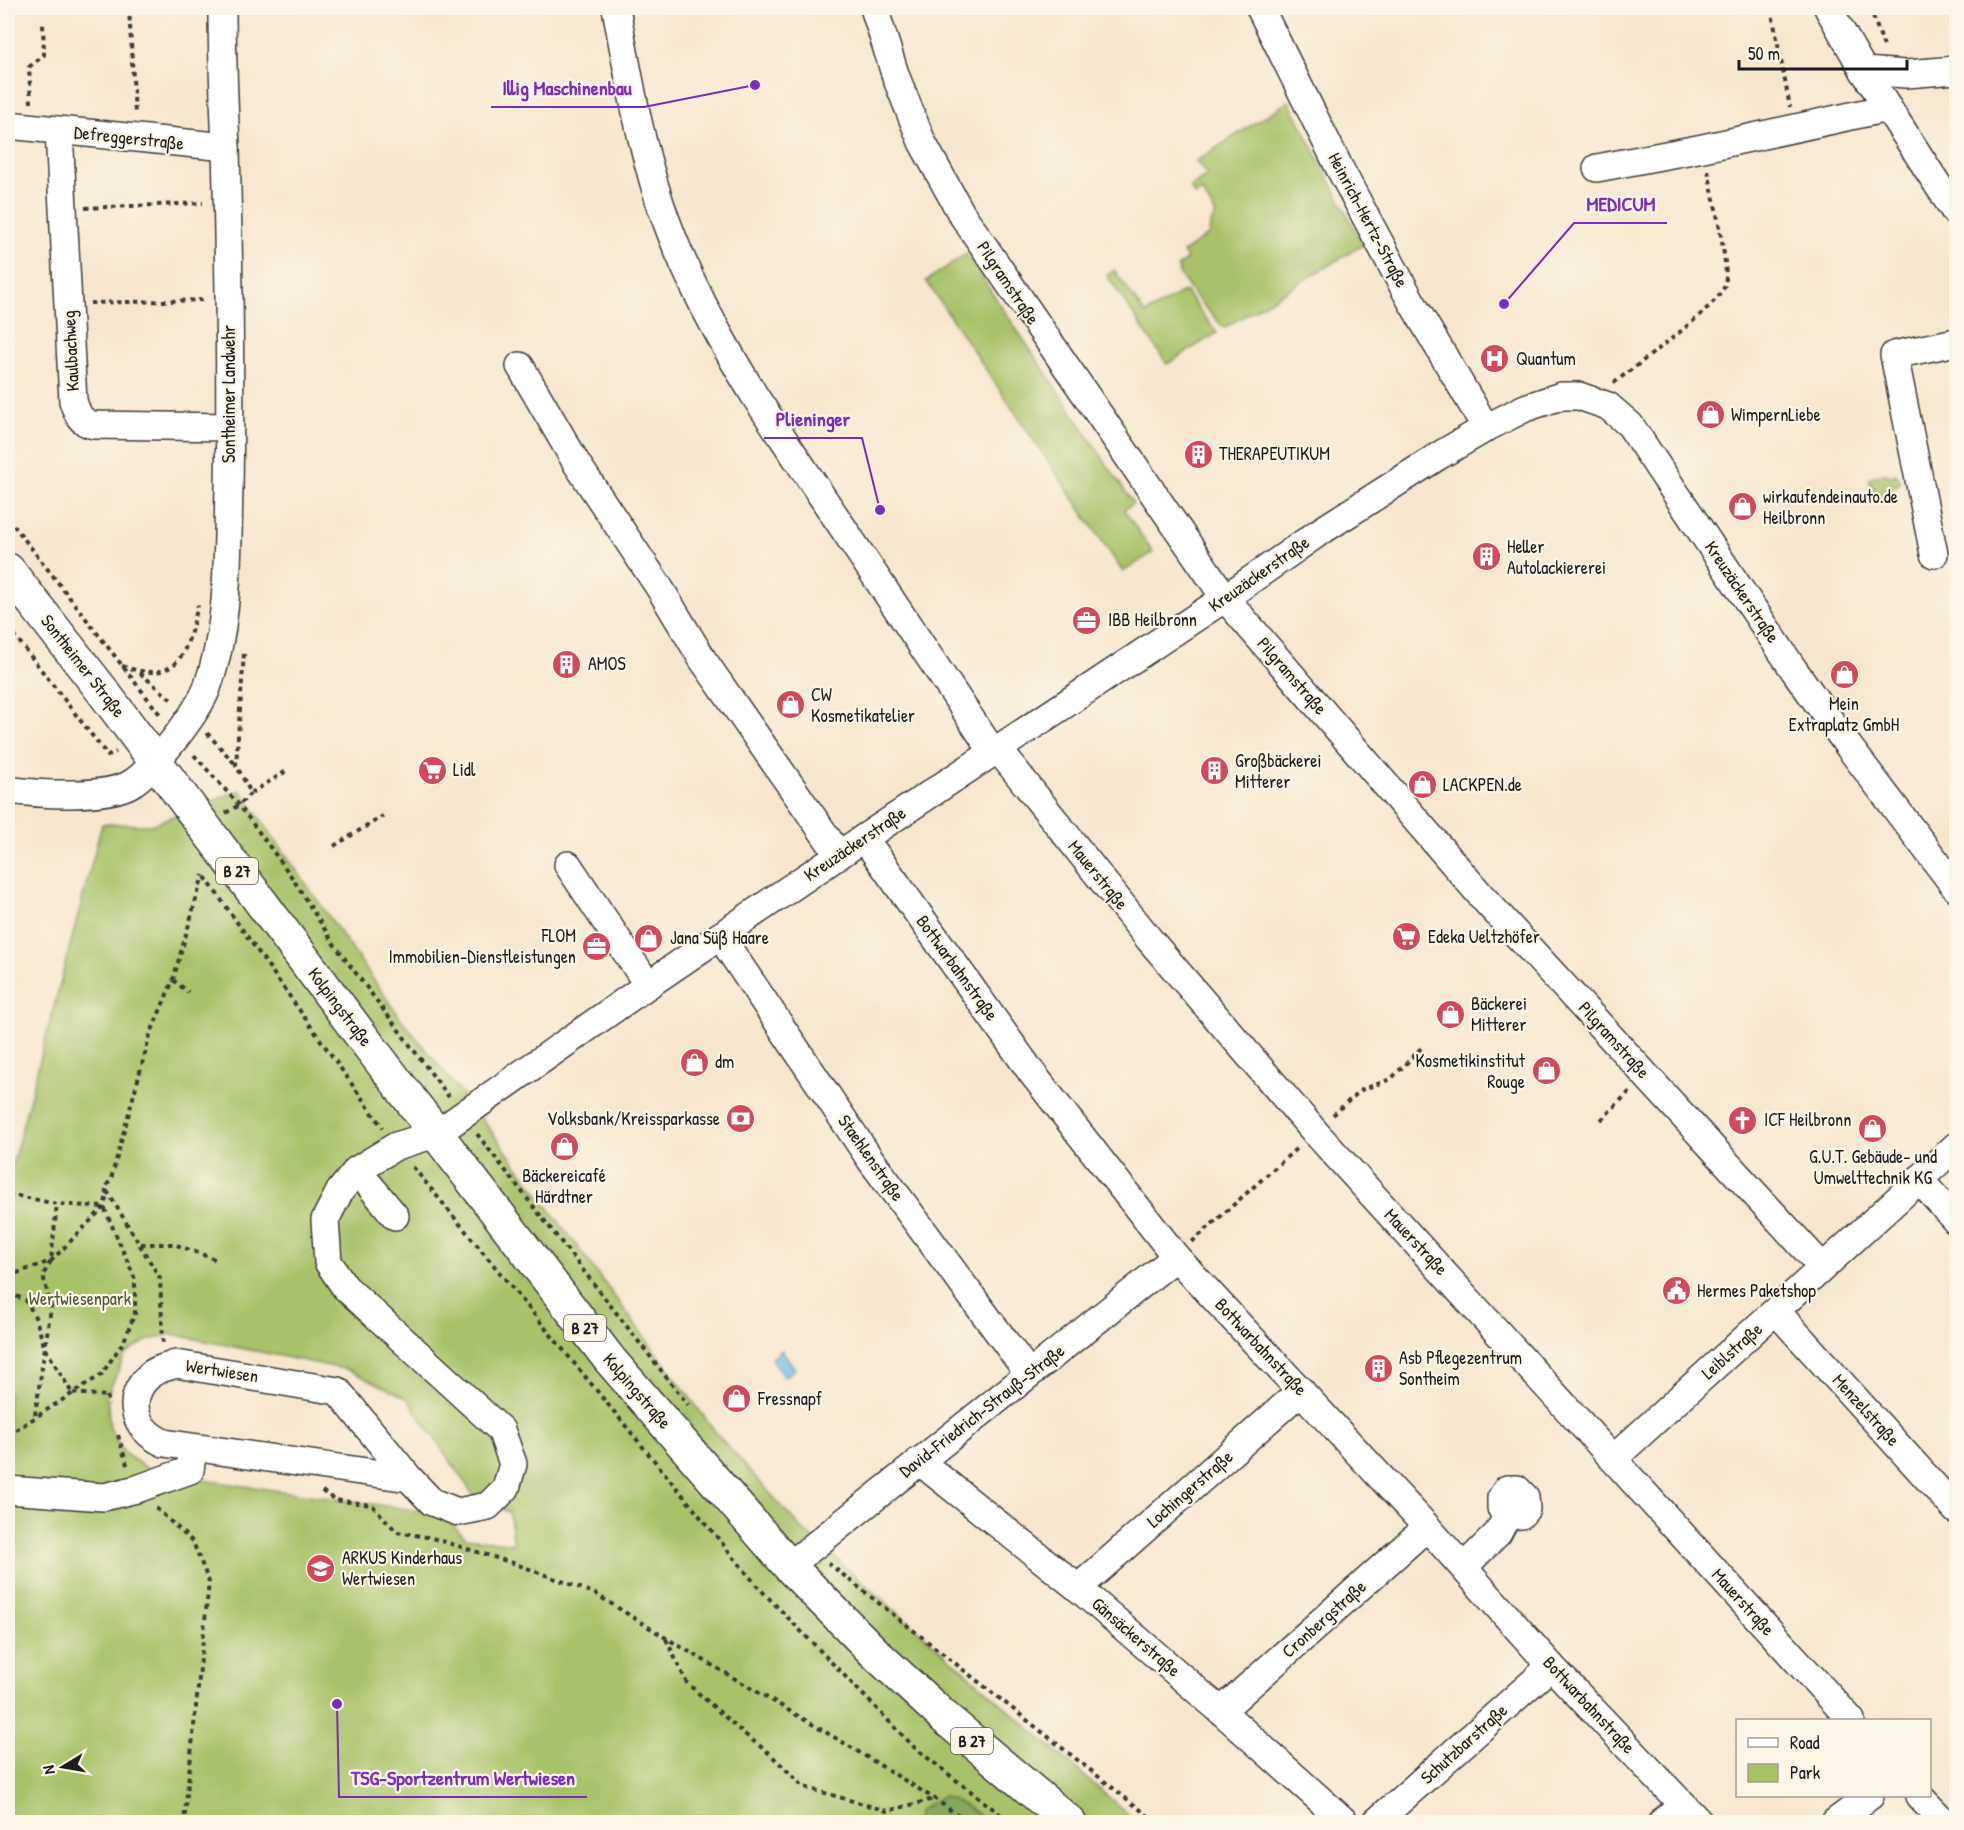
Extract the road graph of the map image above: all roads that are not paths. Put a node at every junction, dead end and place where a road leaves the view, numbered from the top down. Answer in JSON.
{"nodes":[{"id":1,"x":222,"y":8,"type":"edge"},
{"id":2,"x":616,"y":8,"type":"edge"},
{"id":3,"x":874,"y":8,"type":"edge"},
{"id":4,"x":1260,"y":8,"type":"edge"},
{"id":5,"x":1828,"y":8,"type":"edge"},
{"id":6,"x":1835,"y":8,"type":"edge"},
{"id":7,"x":1846,"y":37,"type":"junction"},
{"id":8,"x":1864,"y":71,"type":"junction"},
{"id":9,"x":1954,"y":76,"type":"edge"},
{"id":10,"x":1888,"y":108,"type":"junction"},
{"id":11,"x":20,"y":126,"type":"edge"},
{"id":12,"x":59,"y":131,"type":"junction"},
{"id":13,"x":226,"y":147,"type":"junction"},
{"id":14,"x":1597,"y":168,"type":"dead end"},
{"id":15,"x":1956,"y":213,"type":"edge"},
{"id":16,"x":1956,"y":342,"type":"edge"},
{"id":17,"x":520,"y":366,"type":"dead end"},
{"id":18,"x":230,"y":427,"type":"junction"},
{"id":19,"x":1486,"y":428,"type":"junction"},
{"id":20,"x":1934,"y":554,"type":"dead end"},
{"id":21,"x":8,"y":570,"type":"edge"},
{"id":22,"x":1225,"y":598,"type":"junction"},
{"id":23,"x":996,"y":750,"type":"junction"},
{"id":24,"x":145,"y":772,"type":"junction"},
{"id":25,"x":8,"y":790,"type":"edge"},
{"id":26,"x":864,"y":838,"type":"junction"},
{"id":27,"x":839,"y":855,"type":"junction"},
{"id":28,"x":568,"y":865,"type":"dead end"},
{"id":29,"x":1956,"y":888,"type":"edge"},
{"id":30,"x":720,"y":936,"type":"junction"},
{"id":31,"x":648,"y":985,"type":"junction"},
{"id":32,"x":436,"y":1134,"type":"junction"},
{"id":33,"x":1956,"y":1146,"type":"edge"},
{"id":34,"x":357,"y":1170,"type":"junction"},
{"id":35,"x":1919,"y":1179,"type":"junction"},
{"id":36,"x":395,"y":1216,"type":"dead end"},
{"id":37,"x":1956,"y":1221,"type":"edge"},
{"id":38,"x":1176,"y":1257,"type":"junction"},
{"id":39,"x":1822,"y":1267,"type":"junction"},
{"id":40,"x":1776,"y":1311,"type":"junction"},
{"id":41,"x":1029,"y":1374,"type":"junction"},
{"id":42,"x":1301,"y":1391,"type":"junction"},
{"id":43,"x":193,"y":1449,"type":"junction"},
{"id":44,"x":1613,"y":1459,"type":"junction"},
{"id":45,"x":918,"y":1461,"type":"junction"},
{"id":46,"x":409,"y":1478,"type":"junction"},
{"id":47,"x":8,"y":1490,"type":"edge"},
{"id":48,"x":1956,"y":1510,"type":"edge"},
{"id":49,"x":1508,"y":1516,"type":"dead end"},
{"id":50,"x":1427,"y":1527,"type":"junction"},
{"id":51,"x":800,"y":1558,"type":"junction"},
{"id":52,"x":1464,"y":1567,"type":"junction"},
{"id":53,"x":1078,"y":1588,"type":"junction"},
{"id":54,"x":1551,"y":1666,"type":"junction"},
{"id":55,"x":1221,"y":1710,"type":"junction"},
{"id":56,"x":1850,"y":1719,"type":"edge"},
{"id":57,"x":1869,"y":1797,"type":"edge"},
{"id":58,"x":1920,"y":1797,"type":"edge"},
{"id":59,"x":1691,"y":1813,"type":"edge"},
{"id":60,"x":1069,"y":1822,"type":"edge"},
{"id":61,"x":1345,"y":1822,"type":"edge"},
{"id":62,"x":1376,"y":1822,"type":"edge"},
{"id":63,"x":1662,"y":1822,"type":"edge"},
{"id":64,"x":1834,"y":1822,"type":"edge"},
{"id":65,"x":1944,"y":1822,"type":"edge"}],
"edges":[{"from":1,"to":13,"type":"street","name":"Sontheimer Landwehr"},
{"from":2,"to":23,"type":"street","name":"Mauerstraße"},
{"from":3,"to":22,"type":"street","name":"Pilgramstraße"},
{"from":4,"to":19,"type":"street","name":"Heinrich-Hertz-Straße"},
{"from":5,"to":7,"type":"street"},
{"from":6,"to":7,"type":"street"},
{"from":7,"to":8,"type":"street"},
{"from":8,"to":9,"type":"street"},
{"from":8,"to":10,"type":"street"},
{"from":10,"to":14,"type":"street"},
{"from":10,"to":15,"type":"street"},
{"from":11,"to":12,"type":"street","name":"Defreggerstraße"},
{"from":12,"to":13,"type":"street","name":"Defreggerstraße"},
{"from":12,"to":18,"type":"street","name":"Kaulbachweg"},
{"from":13,"to":18,"type":"street","name":"Sontheimer Landwehr"},
{"from":16,"to":20,"type":"street"},
{"from":17,"to":27,"type":"street"},
{"from":18,"to":24,"type":"street","name":"Sontheimer Landwehr"},
{"from":19,"to":22,"type":"street","name":"Kreuzäckerstraße"},
{"from":19,"to":29,"type":"street","name":"Kreuzäckerstraße"},
{"from":21,"to":24,"type":"main road","name":"Sontheimer Straße","number":"B 27"},
{"from":22,"to":23,"type":"street","name":"Kreuzäckerstraße"},
{"from":22,"to":39,"type":"street","name":"Pilgramstraße"},
{"from":23,"to":26,"type":"street","name":"Kreuzäckerstraße"},
{"from":23,"to":44,"type":"street","name":"Mauerstraße"},
{"from":24,"to":25,"type":"street"},
{"from":24,"to":32,"type":"main road","name":"Kolpingstraße","number":"B 27"},
{"from":26,"to":27,"type":"street","name":"Kreuzäckerstraße"},
{"from":26,"to":38,"type":"street","name":"Bottwarbahnstraße"},
{"from":27,"to":30,"type":"street","name":"Kreuzäckerstraße"},
{"from":28,"to":31,"type":"street"},
{"from":30,"to":31,"type":"street","name":"Kreuzäckerstraße"},
{"from":30,"to":41,"type":"street","name":"Staehlenstraße"},
{"from":31,"to":32,"type":"street","name":"Kreuzäckerstraße"},
{"from":32,"to":34,"type":"street","name":"Wertwiesen"},
{"from":32,"to":51,"type":"main road","name":"Kolpingstraße","number":"B 27"},
{"from":33,"to":35,"type":"street","name":"Leiblstraße"},
{"from":34,"to":36,"type":"street"},
{"from":34,"to":46,"type":"street","name":"Wertwiesen"},
{"from":35,"to":37,"type":"street"},
{"from":35,"to":39,"type":"street","name":"Leiblstraße"},
{"from":38,"to":41,"type":"street","name":"David-Friedrich-Strauß-Straße"},
{"from":38,"to":42,"type":"street","name":"Bottwarbahnstraße"},
{"from":39,"to":40,"type":"street","name":"Leiblstraße"},
{"from":40,"to":44,"type":"street","name":"Leiblstraße"},
{"from":40,"to":48,"type":"street","name":"Menzelstraße"},
{"from":41,"to":45,"type":"street","name":"David-Friedrich-Strauß-Straße"},
{"from":42,"to":50,"type":"street","name":"Bottwarbahnstraße"},
{"from":42,"to":53,"type":"street","name":"Lochingerstraße"},
{"from":43,"to":46,"type":"street"},
{"from":43,"to":46,"type":"street","name":"Wertwiesen"},
{"from":43,"to":47,"type":"street"},
{"from":44,"to":56,"type":"street","name":"Mauerstraße"},
{"from":45,"to":51,"type":"street","name":"David-Friedrich-Strauß-Straße"},
{"from":45,"to":53,"type":"street","name":"Gänsäckerstraße"},
{"from":49,"to":52,"type":"street"},
{"from":50,"to":52,"type":"street","name":"Bottwarbahnstraße"},
{"from":50,"to":55,"type":"street","name":"Cronbergstraße"},
{"from":51,"to":60,"type":"main road","name":"Kolpingstraße","number":"B 27"},
{"from":52,"to":54,"type":"street","name":"Bottwarbahnstraße"},
{"from":53,"to":55,"type":"street","name":"Gänsäckerstraße"},
{"from":54,"to":59,"type":"street","name":"Bottwarbahnstraße"},
{"from":54,"to":62,"type":"street","name":"Schutzbarstraße"},
{"from":55,"to":61,"type":"street","name":"Gänsäckerstraße"},
{"from":57,"to":64,"type":"street"},
{"from":58,"to":65,"type":"street"},
{"from":59,"to":63,"type":"street"}]}
